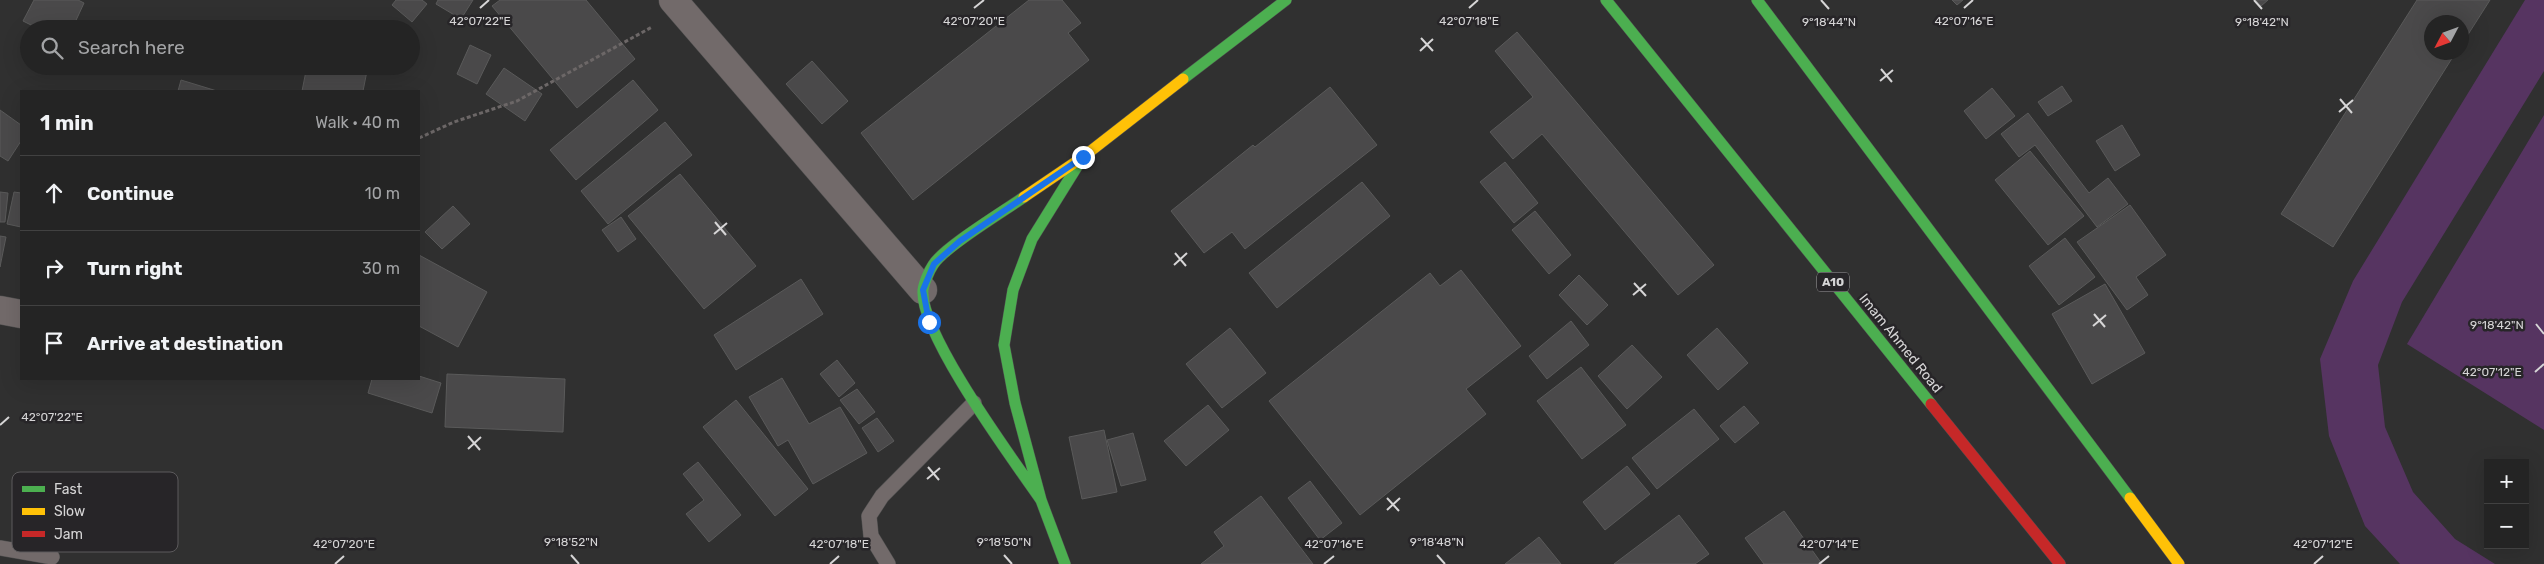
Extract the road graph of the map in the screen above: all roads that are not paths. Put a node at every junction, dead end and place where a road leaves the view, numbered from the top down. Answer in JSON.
{"nodes":[{"id":1,"x":1286,"y":0,"type":"edge"},
{"id":2,"x":1606,"y":0,"type":"edge"},
{"id":3,"x":1757,"y":0,"type":"edge"},
{"id":4,"x":678,"y":5,"type":"edge"},
{"id":5,"x":1083,"y":157,"type":"junction"},
{"id":6,"x":923,"y":290,"type":"junction"},
{"id":7,"x":0,"y":310,"type":"edge"},
{"id":8,"x":20,"y":314,"type":"edge"},
{"id":9,"x":974,"y":403,"type":"junction"},
{"id":10,"x":1041,"y":500,"type":"junction"},
{"id":11,"x":23,"y":552,"type":"edge"},
{"id":12,"x":52,"y":557,"type":"dead end"},
{"id":13,"x":888,"y":564,"type":"edge"},
{"id":14,"x":1064,"y":564,"type":"edge"},
{"id":15,"x":2060,"y":564,"type":"edge"},
{"id":16,"x":2179,"y":564,"type":"edge"}],
"edges":[{"from":1,"to":5,"type":"main road"},
{"from":2,"to":15,"type":"main road","name":"Imam Ahmed Road","number":"A10"},
{"from":3,"to":16,"type":"main road"},
{"from":4,"to":6,"type":"street"},
{"from":5,"to":6,"type":"main road"},
{"from":5,"to":10,"type":"main road"},
{"from":6,"to":9,"type":"main road"},
{"from":7,"to":8,"type":"street"},
{"from":9,"to":10,"type":"main road"},
{"from":9,"to":13,"type":"lane"},
{"from":10,"to":14,"type":"main road"},
{"from":11,"to":12,"type":"lane"}]}
